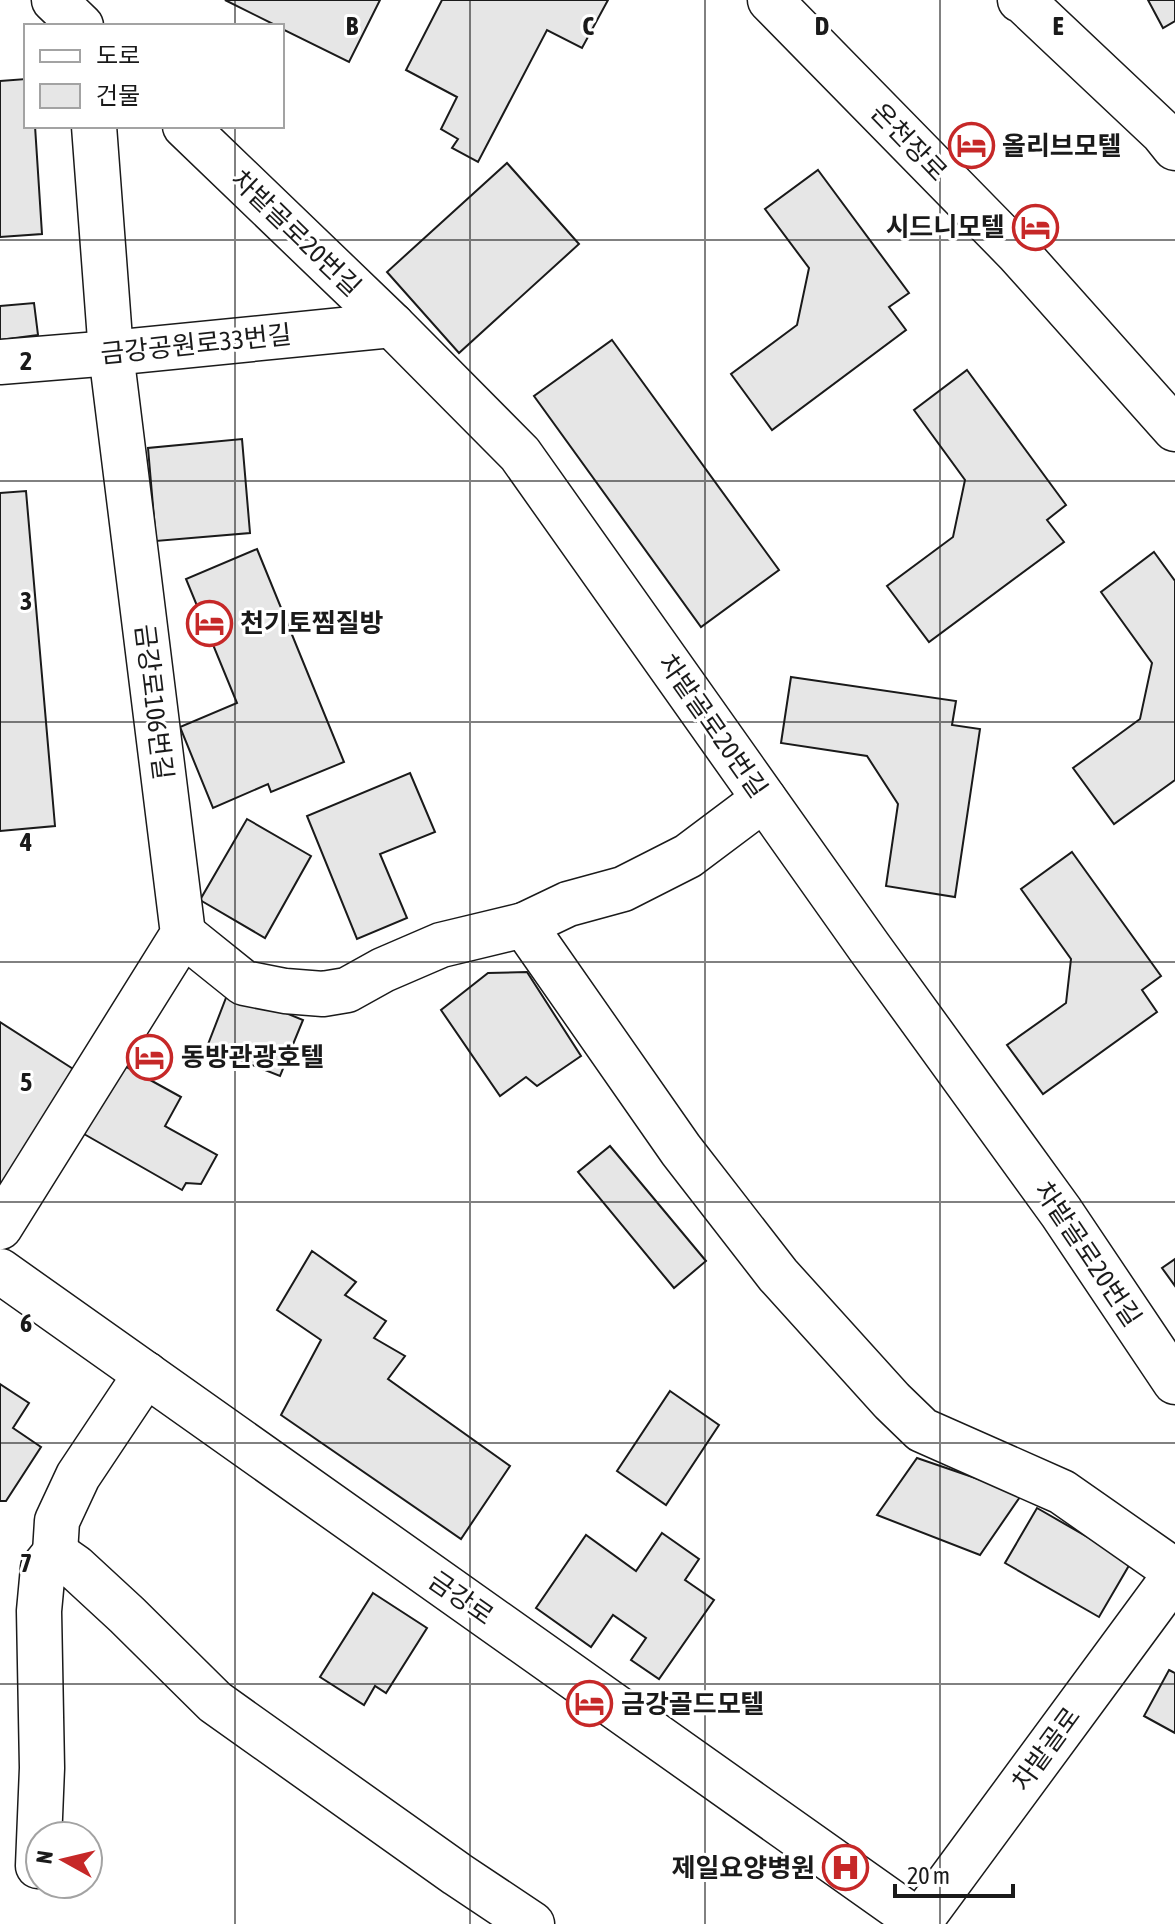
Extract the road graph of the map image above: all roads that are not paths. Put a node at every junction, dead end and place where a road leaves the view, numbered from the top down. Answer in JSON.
{"nodes":[{"id":1,"x":54,"y":0,"type":"edge"},
{"id":2,"x":770,"y":0,"type":"edge"},
{"id":3,"x":1020,"y":0,"type":"edge"},
{"id":4,"x":79,"y":24,"type":"edge"},
{"id":5,"x":94,"y":128,"type":"edge"},
{"id":6,"x":187,"y":128,"type":"edge"},
{"id":7,"x":1171,"y":135,"type":"edge"},
{"id":8,"x":392,"y":325,"type":"junction"},
{"id":9,"x":111,"y":353,"type":"junction"},
{"id":10,"x":0,"y":362,"type":"edge"},
{"id":11,"x":1175,"y":429,"type":"edge"},
{"id":12,"x":764,"y":799,"type":"junction"},
{"id":13,"x":524,"y":925,"type":"junction"},
{"id":14,"x":183,"y":934,"type":"junction"},
{"id":15,"x":0,"y":1227,"type":"edge"},
{"id":16,"x":0,"y":1271,"type":"edge"},
{"id":17,"x":146,"y":1374,"type":"junction"},
{"id":18,"x":1175,"y":1382,"type":"edge"},
{"id":19,"x":55,"y":1553,"type":"junction"},
{"id":20,"x":1175,"y":1573,"type":"edge"},
{"id":21,"x":40,"y":1820,"type":"edge"},
{"id":22,"x":920,"y":1923,"type":"edge"},
{"id":23,"x":532,"y":1924,"type":"edge"}],
"edges":[{"from":1,"to":4,"type":"street"},
{"from":2,"to":11,"type":"street","name":"온천장로"},
{"from":3,"to":7,"type":"street"},
{"from":5,"to":9,"type":"street","name":"금강로106번길"},
{"from":6,"to":8,"type":"street","name":"차밭골로20번길"},
{"from":8,"to":9,"type":"street","name":"금강공원로33번길"},
{"from":8,"to":12,"type":"street","name":"차밭골로20번길"},
{"from":9,"to":10,"type":"street","name":"금강공원로33번길"},
{"from":9,"to":14,"type":"street","name":"금강로106번길"},
{"from":12,"to":13,"type":"street"},
{"from":12,"to":18,"type":"street","name":"차밭골로20번길"},
{"from":13,"to":14,"type":"street"},
{"from":13,"to":20,"type":"street"},
{"from":14,"to":15,"type":"street"},
{"from":16,"to":17,"type":"street","name":"금강로"},
{"from":17,"to":19,"type":"street"},
{"from":17,"to":22,"type":"street","name":"금강로"},
{"from":19,"to":21,"type":"street"},
{"from":19,"to":23,"type":"street"},
{"from":20,"to":22,"type":"street","name":"차밭골로"}]}
